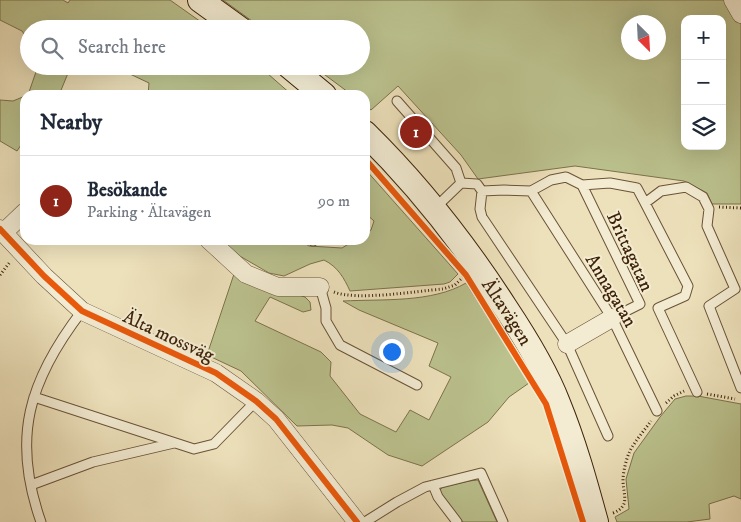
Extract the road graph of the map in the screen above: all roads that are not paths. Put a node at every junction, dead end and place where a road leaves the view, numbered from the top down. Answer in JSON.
{"nodes":[{"id":1,"x":200,"y":0,"type":"edge"},
{"id":2,"x":733,"y":0,"type":"edge"},
{"id":3,"x":741,"y":14,"type":"edge"},
{"id":4,"x":228,"y":20,"type":"edge"},
{"id":5,"x":301,"y":75,"type":"edge"},
{"id":6,"x":318,"y":90,"type":"edge"},
{"id":7,"x":397,"y":101,"type":"dead end"},
{"id":8,"x":370,"y":139,"type":"edge"},
{"id":9,"x":460,"y":183,"type":"junction"},
{"id":10,"x":582,"y":185,"type":"junction"},
{"id":11,"x":482,"y":191,"type":"junction"},
{"id":12,"x":530,"y":191,"type":"junction"},
{"id":13,"x":646,"y":203,"type":"junction"},
{"id":14,"x":434,"y":209,"type":"junction"},
{"id":15,"x":20,"y":216,"type":"edge"},
{"id":16,"x":2,"y":230,"type":"edge"},
{"id":17,"x":214,"y":245,"type":"edge"},
{"id":18,"x":320,"y":287,"type":"joint"},
{"id":19,"x":82,"y":311,"type":"junction"},
{"id":20,"x":612,"y":318,"type":"junction"},
{"id":21,"x":567,"y":344,"type":"junction"},
{"id":22,"x":417,"y":385,"type":"dead end"},
{"id":23,"x":741,"y":388,"type":"edge"},
{"id":24,"x":697,"y":392,"type":"road end"},
{"id":25,"x":34,"y":397,"type":"junction"},
{"id":26,"x":256,"y":401,"type":"junction"},
{"id":27,"x":657,"y":412,"type":"road end"},
{"id":28,"x":608,"y":436,"type":"dead end"},
{"id":29,"x":175,"y":443,"type":"junction"},
{"id":30,"x":30,"y":485,"type":"junction"},
{"id":31,"x":433,"y":485,"type":"junction"},
{"id":32,"x":604,"y":518,"type":"edge"},
{"id":33,"x":41,"y":522,"type":"edge"},
{"id":34,"x":357,"y":522,"type":"edge"},
{"id":35,"x":365,"y":522,"type":"edge"},
{"id":36,"x":457,"y":522,"type":"edge"},
{"id":37,"x":503,"y":522,"type":"edge"}],
"edges":[{"from":1,"to":4,"type":"main road"},
{"from":2,"to":3,"type":"street"},
{"from":5,"to":6,"type":"main road"},
{"from":7,"to":9,"type":"lane"},
{"from":8,"to":14,"type":"main road","name":"Ältavägen"},
{"from":9,"to":11,"type":"lane"},
{"from":9,"to":14,"type":"lane"},
{"from":10,"to":12,"type":"lane"},
{"from":10,"to":13,"type":"lane"},
{"from":10,"to":20,"type":"lane","name":"Brittagatan"},
{"from":11,"to":12,"type":"lane"},
{"from":11,"to":21,"type":"lane"},
{"from":12,"to":20,"type":"lane","name":"Annagatan"},
{"from":13,"to":23,"type":"lane"},
{"from":13,"to":24,"type":"lane"},
{"from":14,"to":32,"type":"main road","name":"Ältavägen"},
{"from":15,"to":16,"type":"street"},
{"from":16,"to":19,"type":"street","name":"Älta mossväg"},
{"from":17,"to":18,"type":"street"},
{"from":18,"to":22,"type":"lane"},
{"from":19,"to":25,"type":"lane"},
{"from":19,"to":26,"type":"street","name":"Älta mossväg"},
{"from":20,"to":21,"type":"street"},
{"from":20,"to":27,"type":"lane","name":"Annagatan"},
{"from":21,"to":28,"type":"lane"},
{"from":25,"to":29,"type":"lane"},
{"from":25,"to":30,"type":"lane"},
{"from":26,"to":29,"type":"lane"},
{"from":26,"to":34,"type":"street","name":"Älta mossväg"},
{"from":29,"to":30,"type":"lane"},
{"from":30,"to":33,"type":"lane"},
{"from":31,"to":35,"type":"lane"},
{"from":31,"to":36,"type":"lane"},
{"from":31,"to":37,"type":"lane"}]}
